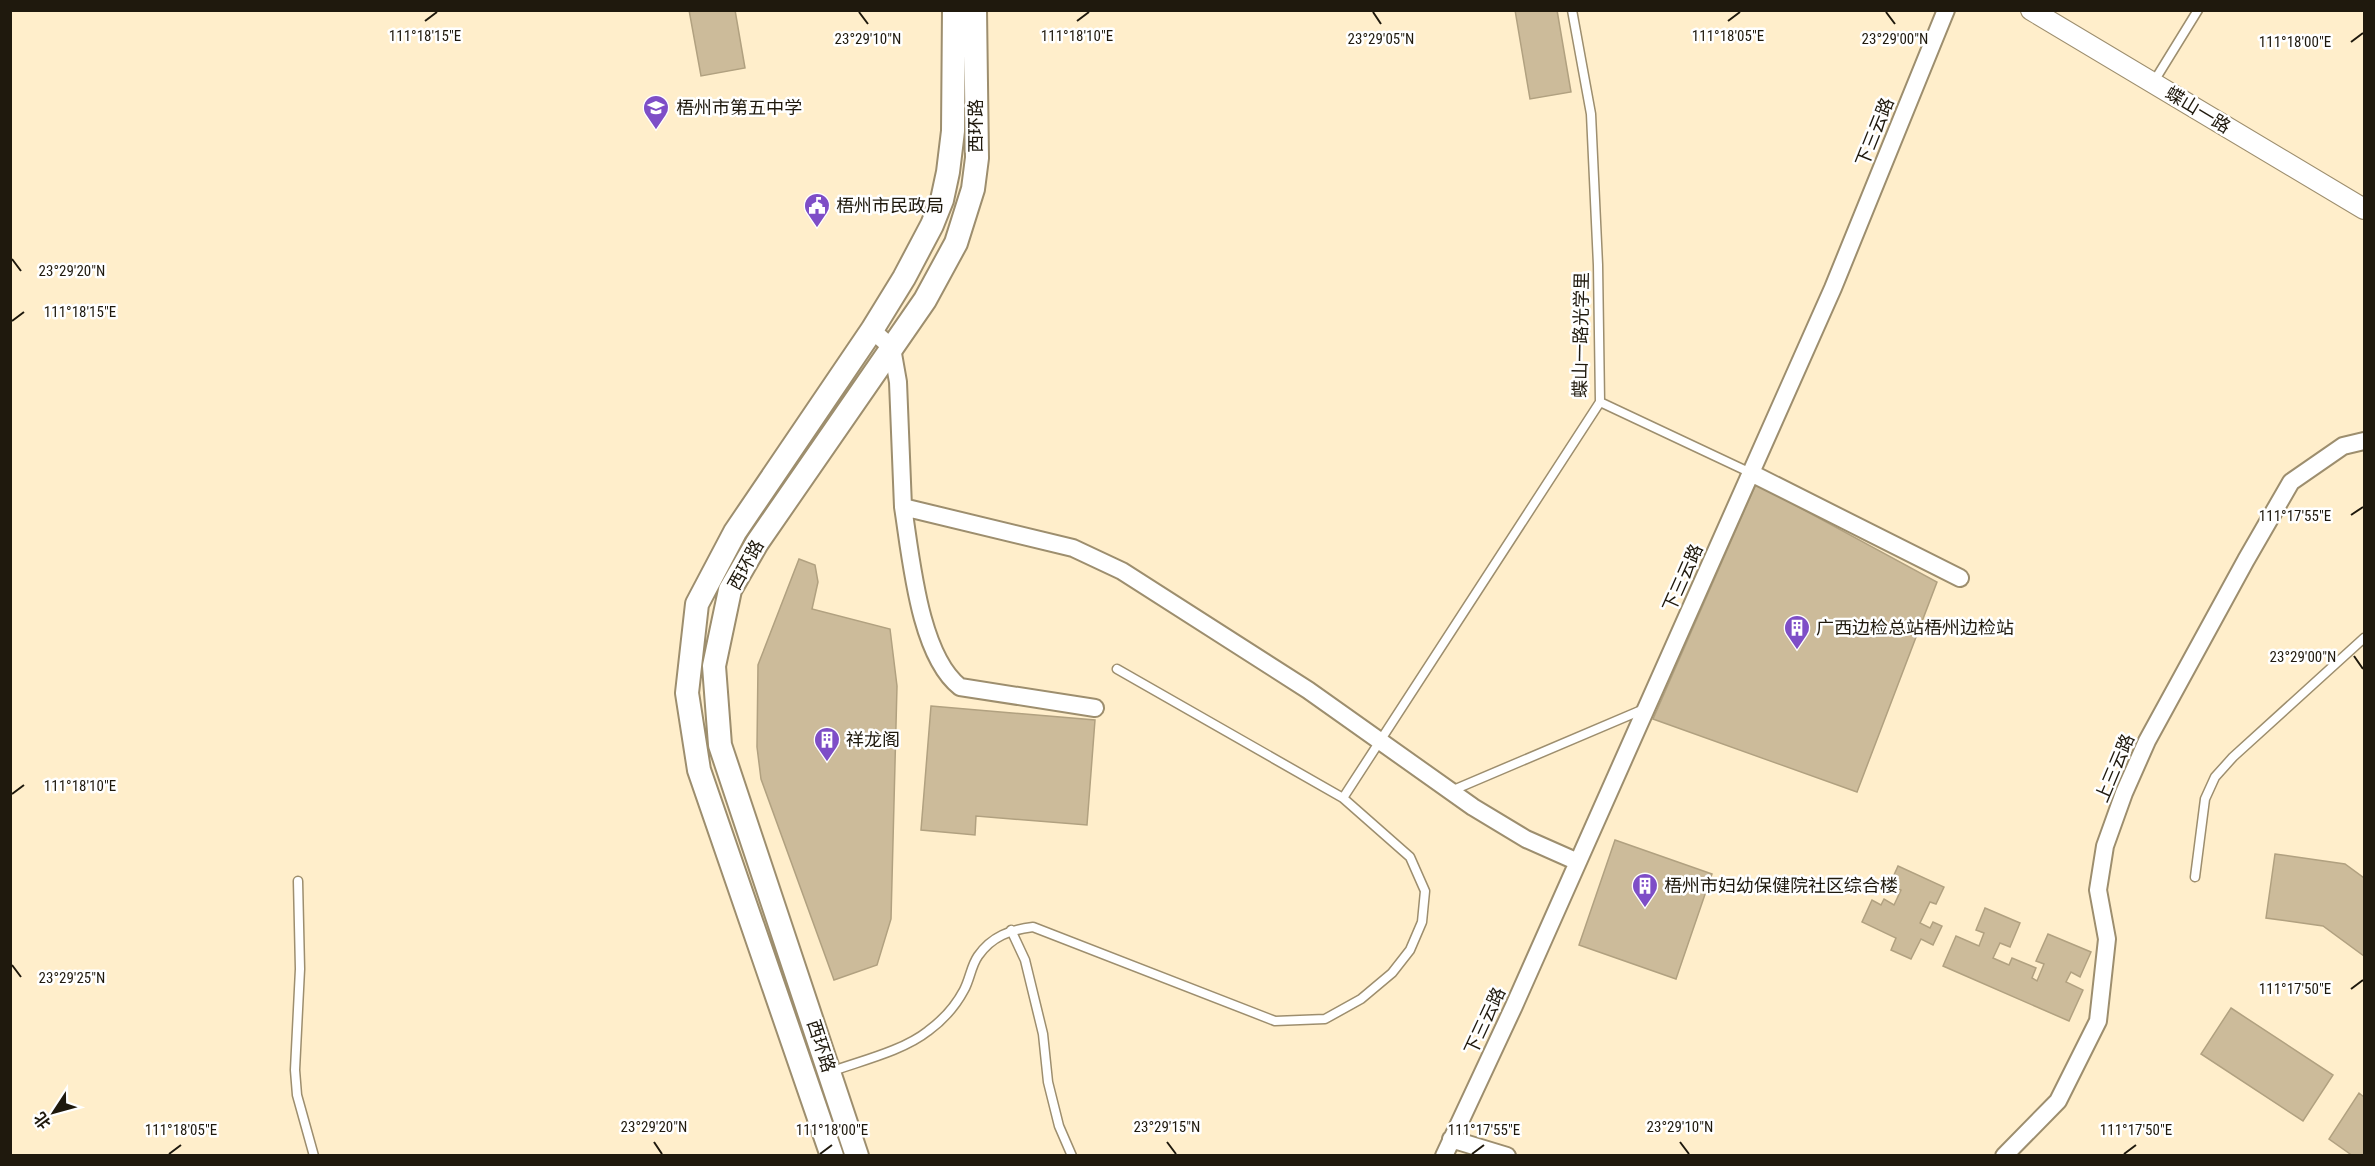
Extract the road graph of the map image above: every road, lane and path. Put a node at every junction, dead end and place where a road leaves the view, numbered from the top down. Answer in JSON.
{"nodes":[{"id":1,"x":954,"y":10,"type":"edge"},
{"id":2,"x":975,"y":10,"type":"edge"},
{"id":3,"x":1572,"y":10,"type":"edge"},
{"id":4,"x":1946,"y":10,"type":"edge"},
{"id":5,"x":2031,"y":10,"type":"edge"},
{"id":6,"x":2198,"y":10,"type":"edge"},
{"id":7,"x":2153,"y":83,"type":"junction"},
{"id":8,"x":2364,"y":208,"type":"edge"},
{"id":9,"x":872,"y":330,"type":"junction"},
{"id":10,"x":892,"y":348,"type":"junction"},
{"id":11,"x":1600,"y":402,"type":"junction"},
{"id":12,"x":2364,"y":441,"type":"edge"},
{"id":13,"x":1751,"y":473,"type":"junction"},
{"id":14,"x":903,"y":507,"type":"junction"},
{"id":15,"x":1960,"y":578,"type":"dead end"},
{"id":16,"x":2364,"y":638,"type":"edge"},
{"id":17,"x":1117,"y":669,"type":"dead end"},
{"id":18,"x":1647,"y":707,"type":"junction"},
{"id":19,"x":1095,"y":708,"type":"dead end"},
{"id":20,"x":1380,"y":741,"type":"junction"},
{"id":21,"x":1451,"y":791,"type":"junction"},
{"id":22,"x":1343,"y":798,"type":"junction"},
{"id":23,"x":1578,"y":862,"type":"junction"},
{"id":24,"x":2195,"y":877,"type":"dead end"},
{"id":25,"x":298,"y":881,"type":"dead end"},
{"id":26,"x":1011,"y":930,"type":"junction"},
{"id":27,"x":829,"y":1072,"type":"junction"},
{"id":28,"x":1451,"y":1139,"type":"junction"},
{"id":29,"x":314,"y":1155,"type":"edge"},
{"id":30,"x":832,"y":1155,"type":"edge"},
{"id":31,"x":857,"y":1155,"type":"edge"},
{"id":32,"x":1072,"y":1155,"type":"edge"},
{"id":33,"x":1444,"y":1155,"type":"edge"},
{"id":34,"x":1507,"y":1155,"type":"edge"},
{"id":35,"x":2004,"y":1155,"type":"edge"}],
"edges":[{"from":1,"to":9,"type":"main road","name":"西环路"},
{"from":2,"to":10,"type":"main road","name":"西环路"},
{"from":3,"to":11,"type":"lane","name":"蝶山一路光学里"},
{"from":4,"to":13,"type":"street","name":"下三云路"},
{"from":5,"to":7,"type":"street","name":"蝶山一路"},
{"from":6,"to":7,"type":"lane"},
{"from":7,"to":8,"type":"street","name":"蝶山一路"},
{"from":9,"to":10,"type":"street"},
{"from":9,"to":30,"type":"main road","name":"西环路"},
{"from":10,"to":14,"type":"street"},
{"from":10,"to":27,"type":"main road","name":"西环路"},
{"from":11,"to":13,"type":"lane"},
{"from":11,"to":20,"type":"lane","name":"蝶山一路光学里"},
{"from":12,"to":35,"type":"street","name":"上三云路"},
{"from":13,"to":15,"type":"street"},
{"from":13,"to":18,"type":"street","name":"下三云路"},
{"from":14,"to":19,"type":"street"},
{"from":14,"to":20,"type":"street"},
{"from":16,"to":24,"type":"lane"},
{"from":17,"to":22,"type":"lane"},
{"from":18,"to":21,"type":"lane"},
{"from":18,"to":23,"type":"street","name":"下三云路"},
{"from":20,"to":21,"type":"street"},
{"from":20,"to":22,"type":"lane","name":"蝶山一路光学里"},
{"from":21,"to":23,"type":"street"},
{"from":22,"to":26,"type":"lane"},
{"from":23,"to":28,"type":"street","name":"下三云路"},
{"from":25,"to":29,"type":"lane"},
{"from":26,"to":27,"type":"lane"},
{"from":26,"to":32,"type":"lane"},
{"from":27,"to":31,"type":"main road","name":"西环路"},
{"from":28,"to":33,"type":"street","name":"下三云路"},
{"from":28,"to":34,"type":"street"}]}
